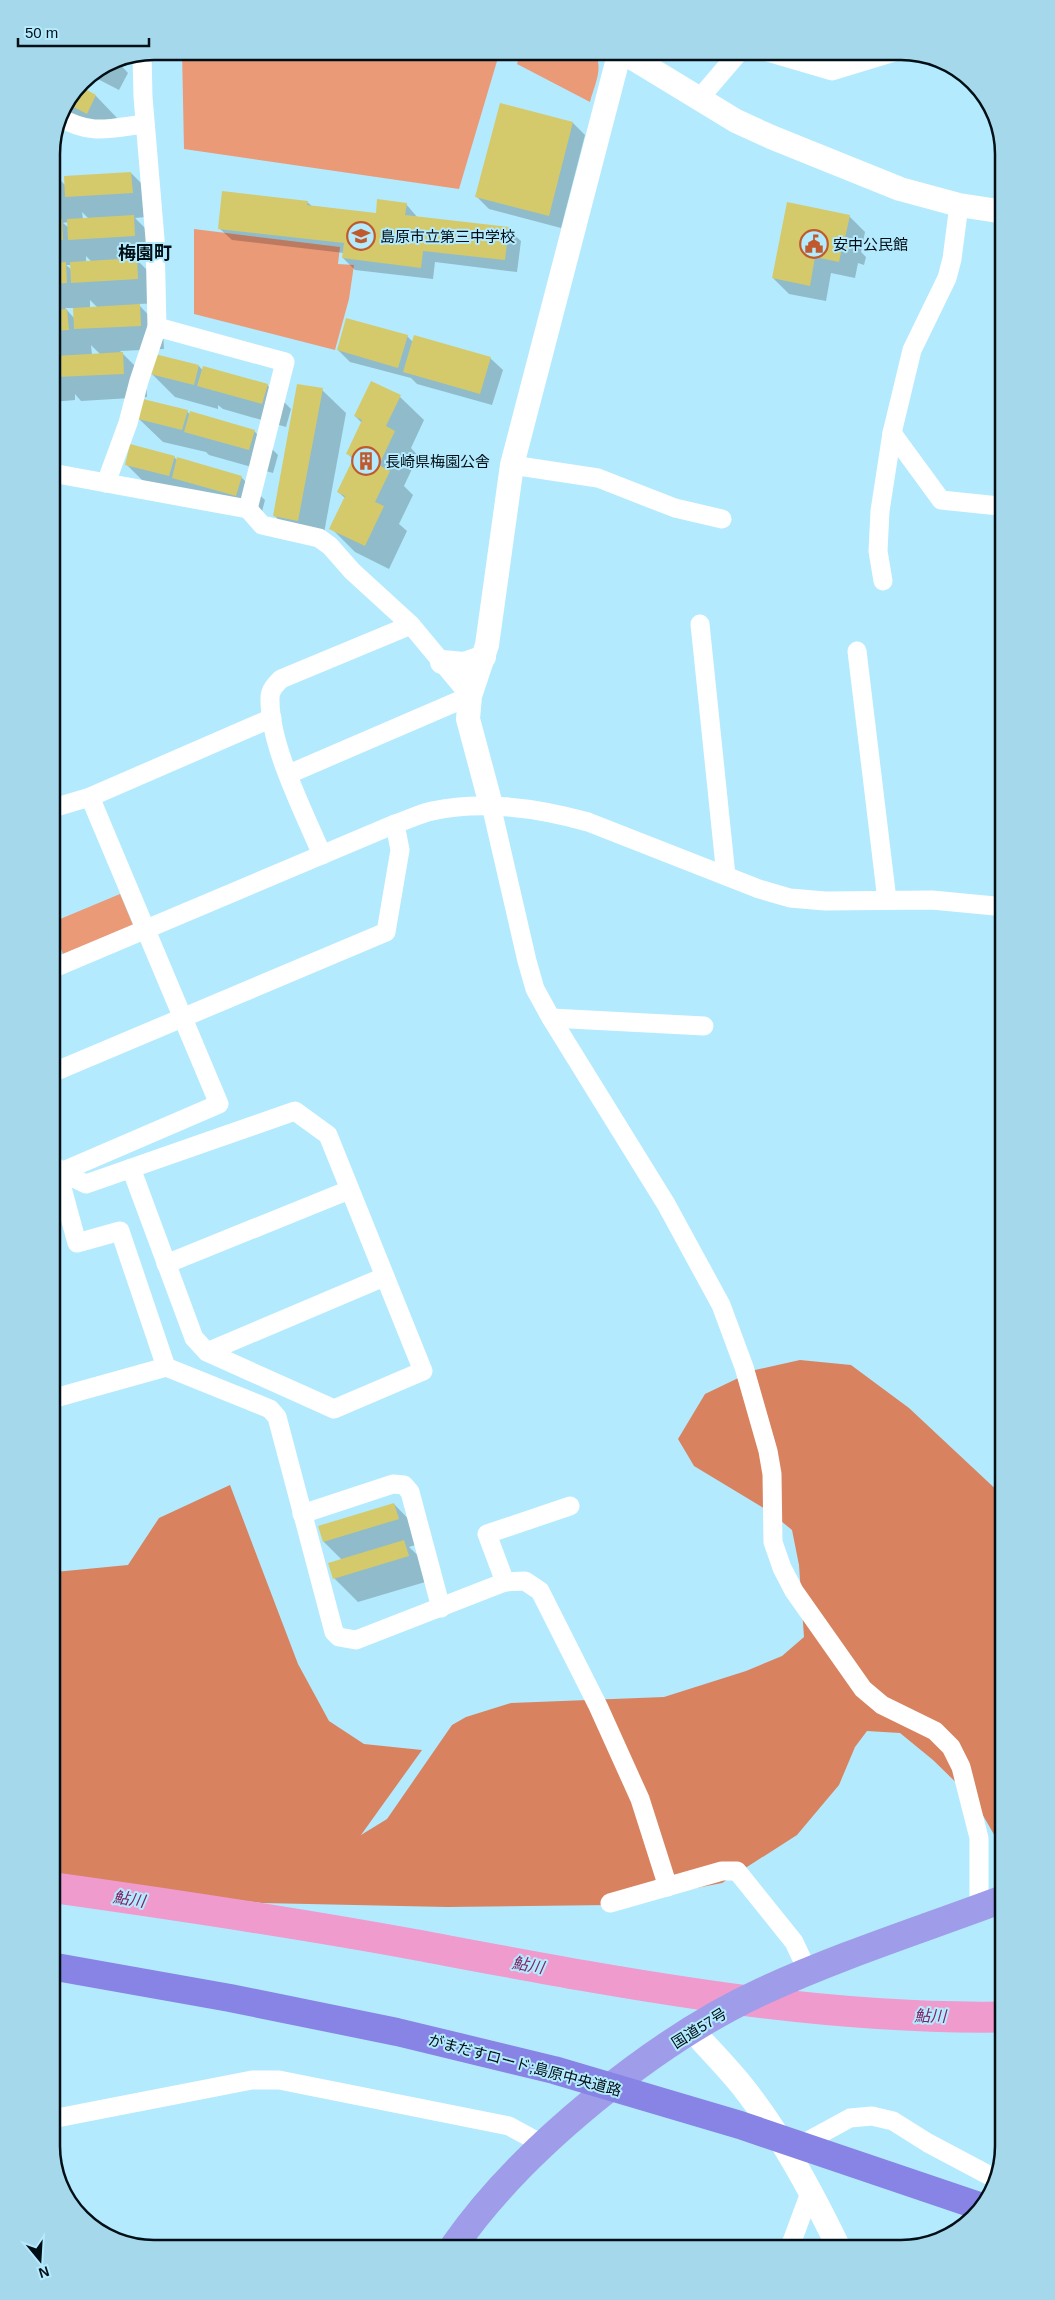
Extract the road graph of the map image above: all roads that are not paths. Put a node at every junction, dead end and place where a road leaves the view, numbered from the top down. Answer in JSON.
{"nodes":[{"id":1,"x":619,"y":60,"type":"edge"},
{"id":2,"x":636,"y":60,"type":"edge"},
{"id":3,"x":733,"y":60,"type":"edge"},
{"id":4,"x":793,"y":60,"type":"edge"},
{"id":5,"x":870,"y":60,"type":"edge"},
{"id":6,"x":142,"y":61,"type":"edge"},
{"id":7,"x":699,"y":99,"type":"junction"},
{"id":8,"x":66,"y":121,"type":"edge"},
{"id":9,"x":145,"y":124,"type":"junction"},
{"id":10,"x":959,"y":205,"type":"junction"},
{"id":11,"x":995,"y":211,"type":"edge"},
{"id":12,"x":157,"y":327,"type":"junction"},
{"id":13,"x":892,"y":433,"type":"junction"},
{"id":14,"x":512,"y":465,"type":"junction"},
{"id":15,"x":60,"y":474,"type":"edge"},
{"id":16,"x":106,"y":483,"type":"junction"},
{"id":17,"x":995,"y":506,"type":"edge"},
{"id":18,"x":248,"y":510,"type":"junction"},
{"id":19,"x":722,"y":520,"type":"dead end"},
{"id":20,"x":883,"y":581,"type":"dead end"},
{"id":21,"x":700,"y":624,"type":"dead end"},
{"id":22,"x":411,"y":625,"type":"junction"},
{"id":23,"x":858,"y":651,"type":"dead end"},
{"id":24,"x":484,"y":657,"type":"junction"},
{"id":25,"x":442,"y":662,"type":"junction"},
{"id":26,"x":470,"y":696,"type":"junction"},
{"id":27,"x":272,"y":718,"type":"junction"},
{"id":28,"x":288,"y":774,"type":"junction"},
{"id":29,"x":90,"y":797,"type":"junction"},
{"id":30,"x":491,"y":805,"type":"junction"},
{"id":31,"x":60,"y":806,"type":"edge"},
{"id":32,"x":395,"y":824,"type":"junction"},
{"id":33,"x":322,"y":855,"type":"junction"},
{"id":34,"x":726,"y":876,"type":"junction"},
{"id":35,"x":887,"y":900,"type":"junction"},
{"id":36,"x":995,"y":906,"type":"edge"},
{"id":37,"x":146,"y":929,"type":"junction"},
{"id":38,"x":60,"y":964,"type":"edge"},
{"id":39,"x":183,"y":1018,"type":"junction"},
{"id":40,"x":551,"y":1018,"type":"junction"},
{"id":41,"x":704,"y":1026,"type":"dead end"},
{"id":42,"x":60,"y":1069,"type":"edge"},
{"id":43,"x":60,"y":1167,"type":"edge"},
{"id":44,"x":131,"y":1168,"type":"junction"},
{"id":45,"x":60,"y":1169,"type":"edge"},
{"id":46,"x":60,"y":1178,"type":"edge"},
{"id":47,"x":349,"y":1190,"type":"junction"},
{"id":48,"x":166,"y":1264,"type":"junction"},
{"id":49,"x":384,"y":1277,"type":"junction"},
{"id":50,"x":207,"y":1352,"type":"junction"},
{"id":51,"x":166,"y":1367,"type":"junction"},
{"id":52,"x":60,"y":1397,"type":"edge"},
{"id":53,"x":570,"y":1506,"type":"dead end"},
{"id":54,"x":302,"y":1514,"type":"junction"},
{"id":55,"x":505,"y":1582,"type":"junction"},
{"id":56,"x":441,"y":1608,"type":"junction"},
{"id":57,"x":668,"y":1887,"type":"junction"},
{"id":58,"x":610,"y":1903,"type":"dead end"},
{"id":59,"x":991,"y":1904,"type":"edge"},
{"id":60,"x":60,"y":1968,"type":"edge"},
{"id":61,"x":808,"y":1972,"type":"junction"},
{"id":62,"x":692,"y":2030,"type":"junction"},
{"id":63,"x":60,"y":2117,"type":"edge"},
{"id":64,"x":544,"y":2145,"type":"junction"},
{"id":65,"x":788,"y":2152,"type":"junction"},
{"id":66,"x":990,"y":2176,"type":"edge"},
{"id":67,"x":811,"y":2190,"type":"junction"},
{"id":68,"x":975,"y":2204,"type":"edge"},
{"id":69,"x":459,"y":2240,"type":"edge"},
{"id":70,"x":792,"y":2240,"type":"edge"},
{"id":71,"x":835,"y":2240,"type":"edge"}],
"edges":[{"from":1,"to":14,"type":"street"},
{"from":2,"to":7,"type":"street"},
{"from":3,"to":7,"type":"street"},
{"from":4,"to":5,"type":"street"},
{"from":6,"to":9,"type":"street"},
{"from":7,"to":10,"type":"street"},
{"from":8,"to":9,"type":"street"},
{"from":9,"to":12,"type":"street"},
{"from":10,"to":11,"type":"street"},
{"from":10,"to":13,"type":"street"},
{"from":12,"to":16,"type":"street"},
{"from":12,"to":18,"type":"street"},
{"from":13,"to":17,"type":"street"},
{"from":13,"to":20,"type":"street"},
{"from":14,"to":19,"type":"street"},
{"from":14,"to":24,"type":"street"},
{"from":15,"to":16,"type":"street"},
{"from":16,"to":18,"type":"street"},
{"from":18,"to":22,"type":"street"},
{"from":21,"to":34,"type":"street"},
{"from":22,"to":25,"type":"street"},
{"from":22,"to":27,"type":"street"},
{"from":23,"to":35,"type":"street"},
{"from":24,"to":25,"type":"street"},
{"from":24,"to":26,"type":"street"},
{"from":25,"to":26,"type":"street"},
{"from":26,"to":28,"type":"street"},
{"from":26,"to":30,"type":"street"},
{"from":27,"to":28,"type":"street"},
{"from":27,"to":29,"type":"street"},
{"from":28,"to":33,"type":"street"},
{"from":29,"to":31,"type":"street"},
{"from":29,"to":37,"type":"street"},
{"from":30,"to":32,"type":"street"},
{"from":30,"to":34,"type":"street"},
{"from":30,"to":40,"type":"street"},
{"from":32,"to":33,"type":"street"},
{"from":32,"to":39,"type":"street"},
{"from":33,"to":37,"type":"street"},
{"from":34,"to":35,"type":"street"},
{"from":35,"to":36,"type":"street"},
{"from":37,"to":38,"type":"street"},
{"from":37,"to":39,"type":"street"},
{"from":39,"to":42,"type":"street"},
{"from":39,"to":43,"type":"street"},
{"from":40,"to":41,"type":"street"},
{"from":40,"to":59,"type":"street"},
{"from":44,"to":45,"type":"street"},
{"from":44,"to":47,"type":"street"},
{"from":44,"to":48,"type":"street"},
{"from":46,"to":51,"type":"street"},
{"from":47,"to":48,"type":"street"},
{"from":47,"to":49,"type":"street"},
{"from":48,"to":50,"type":"street"},
{"from":49,"to":50,"type":"street"},
{"from":49,"to":50,"type":"street"},
{"from":51,"to":52,"type":"street"},
{"from":51,"to":54,"type":"street"},
{"from":53,"to":55,"type":"street"},
{"from":54,"to":56,"type":"street"},
{"from":54,"to":56,"type":"street"},
{"from":55,"to":56,"type":"street"},
{"from":55,"to":57,"type":"street"},
{"from":57,"to":58,"type":"street"},
{"from":57,"to":61,"type":"street"},
{"from":59,"to":61,"type":"highway","name":"国道57号"},
{"from":60,"to":68,"type":"highway","name":"がまだすロード;島原中央道路"},
{"from":61,"to":62,"type":"highway","name":"国道57号"},
{"from":62,"to":64,"type":"highway","name":"国道57号"},
{"from":62,"to":65,"type":"street"},
{"from":63,"to":64,"type":"street"},
{"from":64,"to":69,"type":"highway","name":"国道57号"},
{"from":65,"to":66,"type":"street"},
{"from":65,"to":67,"type":"street"},
{"from":67,"to":70,"type":"street"},
{"from":67,"to":71,"type":"street"}]}
